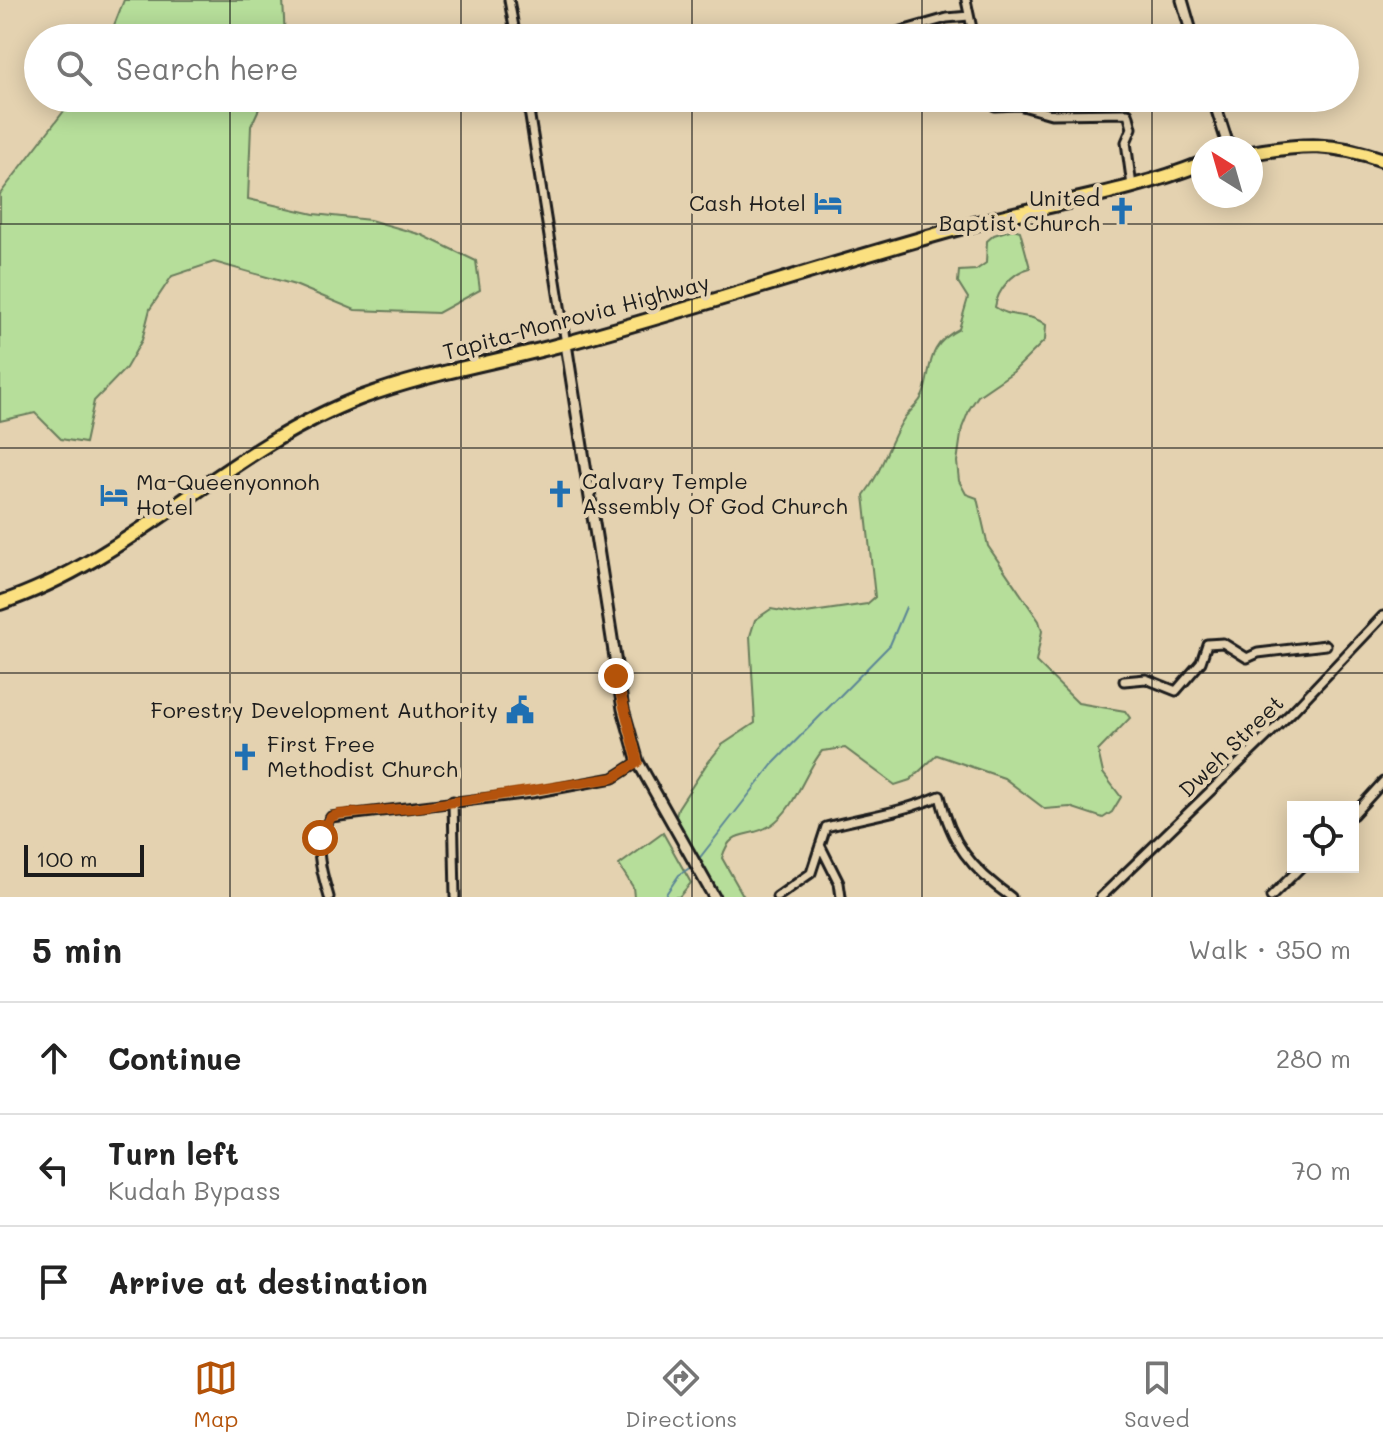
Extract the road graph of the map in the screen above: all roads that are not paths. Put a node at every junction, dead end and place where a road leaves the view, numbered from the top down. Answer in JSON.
{"nodes":[{"id":1,"x":509,"y":0,"type":"edge"},
{"id":2,"x":966,"y":0,"type":"edge"},
{"id":3,"x":1182,"y":0,"type":"edge"},
{"id":4,"x":969,"y":16,"type":"junction"},
{"id":5,"x":513,"y":24,"type":"edge"},
{"id":6,"x":926,"y":24,"type":"edge"},
{"id":7,"x":971,"y":24,"type":"edge"},
{"id":8,"x":1189,"y":24,"type":"edge"},
{"id":9,"x":530,"y":112,"type":"edge"},
{"id":10,"x":1044,"y":112,"type":"edge"},
{"id":11,"x":1217,"y":112,"type":"edge"},
{"id":12,"x":1225,"y":136,"type":"edge"},
{"id":13,"x":1263,"y":152,"type":"edge"},
{"id":14,"x":1383,"y":160,"type":"edge"},
{"id":15,"x":1191,"y":167,"type":"edge"},
{"id":16,"x":1132,"y":186,"type":"junction"},
{"id":17,"x":566,"y":344,"type":"junction"},
{"id":18,"x":0,"y":603,"type":"edge"},
{"id":19,"x":1383,"y":616,"type":"edge"},
{"id":20,"x":1326,"y":645,"type":"dead end"},
{"id":21,"x":1124,"y":681,"type":"dead end"},
{"id":22,"x":638,"y":762,"type":"junction"},
{"id":23,"x":1383,"y":782,"type":"edge"},
{"id":24,"x":453,"y":801,"type":"junction"},
{"id":25,"x":1359,"y":808,"type":"edge"},
{"id":26,"x":820,"y":845,"type":"junction"},
{"id":27,"x":1295,"y":873,"type":"edge"},
{"id":28,"x":329,"y":897,"type":"edge"},
{"id":29,"x":455,"y":897,"type":"edge"},
{"id":30,"x":714,"y":897,"type":"edge"},
{"id":31,"x":777,"y":897,"type":"edge"},
{"id":32,"x":841,"y":897,"type":"edge"},
{"id":33,"x":1011,"y":897,"type":"edge"},
{"id":34,"x":1101,"y":897,"type":"edge"},
{"id":35,"x":1271,"y":897,"type":"edge"}],
"edges":[{"from":1,"to":5,"type":"street"},
{"from":2,"to":4,"type":"street"},
{"from":3,"to":8,"type":"street"},
{"from":4,"to":6,"type":"street"},
{"from":4,"to":7,"type":"street"},
{"from":9,"to":17,"type":"street"},
{"from":10,"to":16,"type":"street"},
{"from":11,"to":12,"type":"street"},
{"from":13,"to":14,"type":"highway"},
{"from":15,"to":16,"type":"highway","name":"Tapita-Monrovia Highway"},
{"from":16,"to":17,"type":"highway","name":"Tapita-Monrovia Highway"},
{"from":17,"to":18,"type":"highway","name":"Tapita-Monrovia Highway"},
{"from":17,"to":22,"type":"street"},
{"from":19,"to":34,"type":"street","name":"Dweh Street"},
{"from":20,"to":21,"type":"street"},
{"from":22,"to":24,"type":"street"},
{"from":22,"to":30,"type":"street"},
{"from":23,"to":25,"type":"street"},
{"from":24,"to":28,"type":"street"},
{"from":24,"to":29,"type":"street"},
{"from":26,"to":31,"type":"street"},
{"from":26,"to":32,"type":"street"},
{"from":26,"to":33,"type":"street"},
{"from":27,"to":35,"type":"street"}]}
